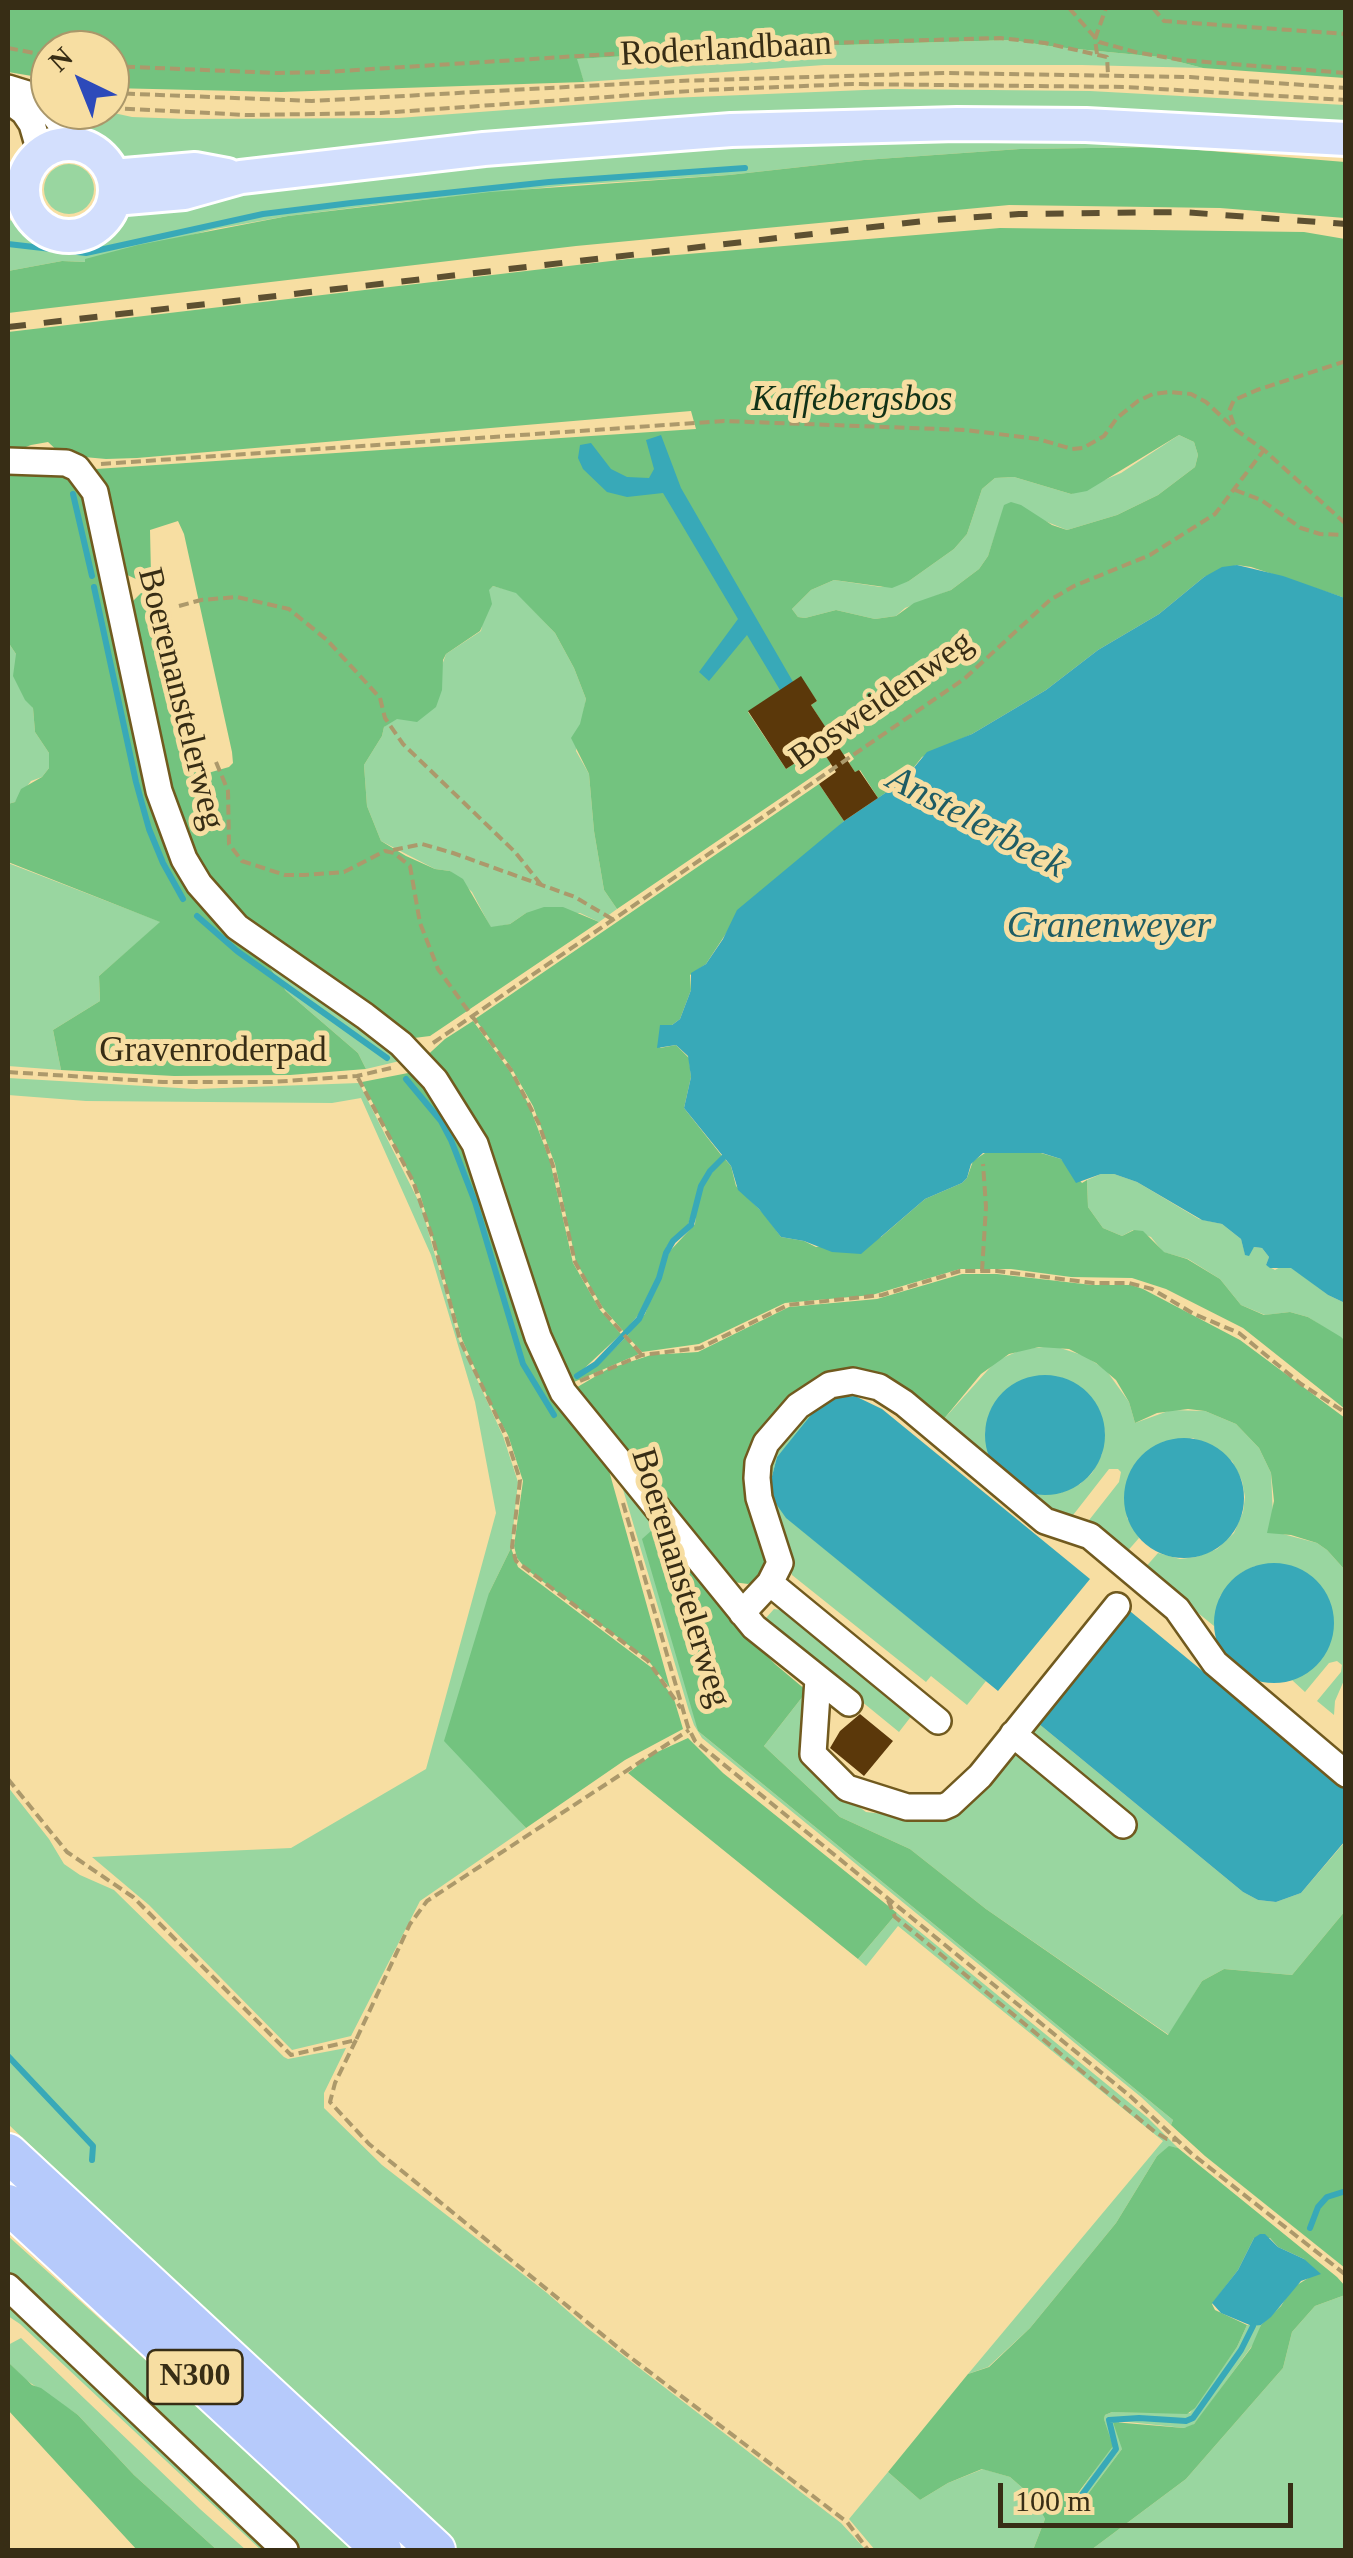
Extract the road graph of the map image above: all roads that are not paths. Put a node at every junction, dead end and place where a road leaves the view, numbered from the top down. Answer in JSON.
{"nodes":[{"id":1,"x":8,"y":88,"type":"edge"},
{"id":2,"x":8,"y":100,"type":"edge"},
{"id":3,"x":1346,"y":140,"type":"edge"},
{"id":4,"x":77,"y":145,"type":"junction"},
{"id":5,"x":113,"y":188,"type":"junction"},
{"id":6,"x":22,"y":191,"type":"edge"},
{"id":7,"x":8,"y":462,"type":"edge"},
{"id":8,"x":770,"y":1583,"type":"junction"},
{"id":9,"x":1117,"y":1606,"type":"dead end"},
{"id":10,"x":742,"y":1614,"type":"junction"},
{"id":11,"x":818,"y":1679,"type":"junction"},
{"id":12,"x":848,"y":1703,"type":"dead end"},
{"id":13,"x":938,"y":1721,"type":"dead end"},
{"id":14,"x":1013,"y":1734,"type":"junction"},
{"id":15,"x":1346,"y":1774,"type":"edge"},
{"id":16,"x":1123,"y":1825,"type":"dead end"},
{"id":17,"x":8,"y":2153,"type":"edge"},
{"id":18,"x":8,"y":2204,"type":"edge"},
{"id":19,"x":8,"y":2287,"type":"edge"},
{"id":20,"x":285,"y":2550,"type":"edge"},
{"id":21,"x":382,"y":2550,"type":"edge"},
{"id":22,"x":436,"y":2550,"type":"edge"}],
"edges":[{"from":1,"to":4,"type":"street"},
{"from":2,"to":6,"type":"street"},
{"from":3,"to":5,"type":"main road"},
{"from":4,"to":5,"type":"main road"},
{"from":4,"to":6,"type":"main road"},
{"from":5,"to":6,"type":"main road"},
{"from":7,"to":10,"type":"street","name":"Boerenanstelerweg"},
{"from":8,"to":10,"type":"street"},
{"from":8,"to":13,"type":"street"},
{"from":8,"to":15,"type":"street"},
{"from":9,"to":14,"type":"street"},
{"from":10,"to":11,"type":"street","name":"Boerenanstelerweg"},
{"from":11,"to":12,"type":"street","name":"Boerenanstelerweg"},
{"from":11,"to":14,"type":"street"},
{"from":14,"to":16,"type":"street"},
{"from":17,"to":22,"type":"highway","number":"N300"},
{"from":18,"to":21,"type":"highway","number":"N300"},
{"from":19,"to":20,"type":"street"}]}
